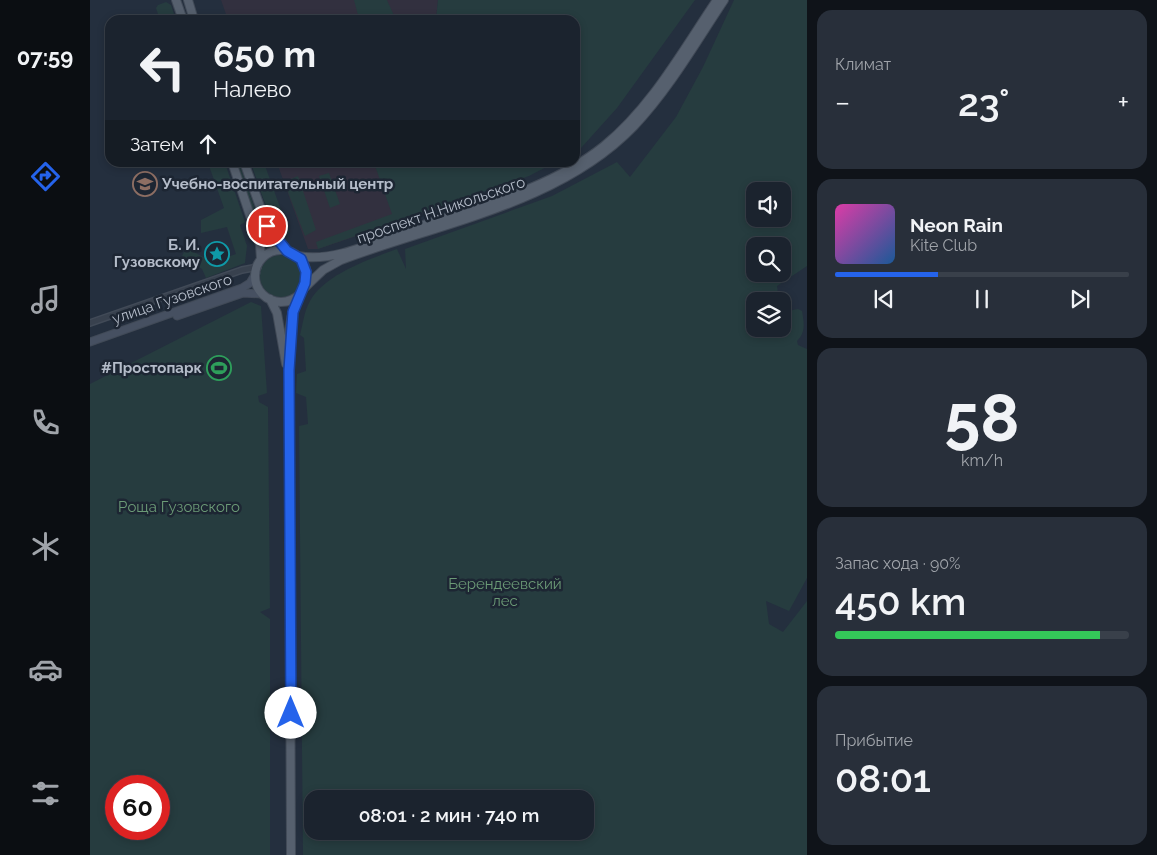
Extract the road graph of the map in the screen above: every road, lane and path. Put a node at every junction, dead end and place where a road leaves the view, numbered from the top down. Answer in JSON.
{"nodes":[{"id":1,"x":176,"y":0,"type":"edge"},
{"id":2,"x":188,"y":0,"type":"edge"},
{"id":3,"x":717,"y":0,"type":"edge"},
{"id":4,"x":724,"y":0,"type":"edge"},
{"id":5,"x":181,"y":15,"type":"edge"},
{"id":6,"x":192,"y":15,"type":"edge"},
{"id":7,"x":580,"y":163,"type":"edge"},
{"id":8,"x":234,"y":167,"type":"edge"},
{"id":9,"x":246,"y":167,"type":"edge"},
{"id":10,"x":573,"y":167,"type":"edge"},
{"id":11,"x":287,"y":251,"type":"junction"},
{"id":12,"x":298,"y":256,"type":"junction"},
{"id":13,"x":258,"y":266,"type":"junction"},
{"id":14,"x":302,"y":291,"type":"junction"},
{"id":15,"x":262,"y":294,"type":"junction"},
{"id":16,"x":270,"y":299,"type":"junction"},
{"id":17,"x":90,"y":323,"type":"edge"},
{"id":18,"x":90,"y":342,"type":"edge"},
{"id":19,"x":90,"y":347,"type":"edge"},
{"id":20,"x":289,"y":385,"type":"junction"},
{"id":21,"x":291,"y":855,"type":"edge"}],
"edges":[{"from":1,"to":5,"type":"main road"},
{"from":2,"to":6,"type":"main road"},
{"from":3,"to":7,"type":"main road","name":"проспект Н.Никольского"},
{"from":4,"to":14,"type":"main road","name":"проспект Н.Никольского"},
{"from":8,"to":13,"type":"main road"},
{"from":9,"to":11,"type":"main road"},
{"from":10,"to":12,"type":"main road","name":"проспект Н.Никольского"},
{"from":11,"to":12,"type":"main road"},
{"from":11,"to":13,"type":"main road"},
{"from":12,"to":14,"type":"main road"},
{"from":13,"to":15,"type":"main road"},
{"from":13,"to":17,"type":"street"},
{"from":13,"to":18,"type":"main road","name":"улица Гузовского"},
{"from":14,"to":16,"type":"main road"},
{"from":14,"to":20,"type":"main road"},
{"from":15,"to":16,"type":"main road"},
{"from":15,"to":19,"type":"main road","name":"улица Гузовского"},
{"from":16,"to":20,"type":"main road"},
{"from":20,"to":21,"type":"main road"}]}
